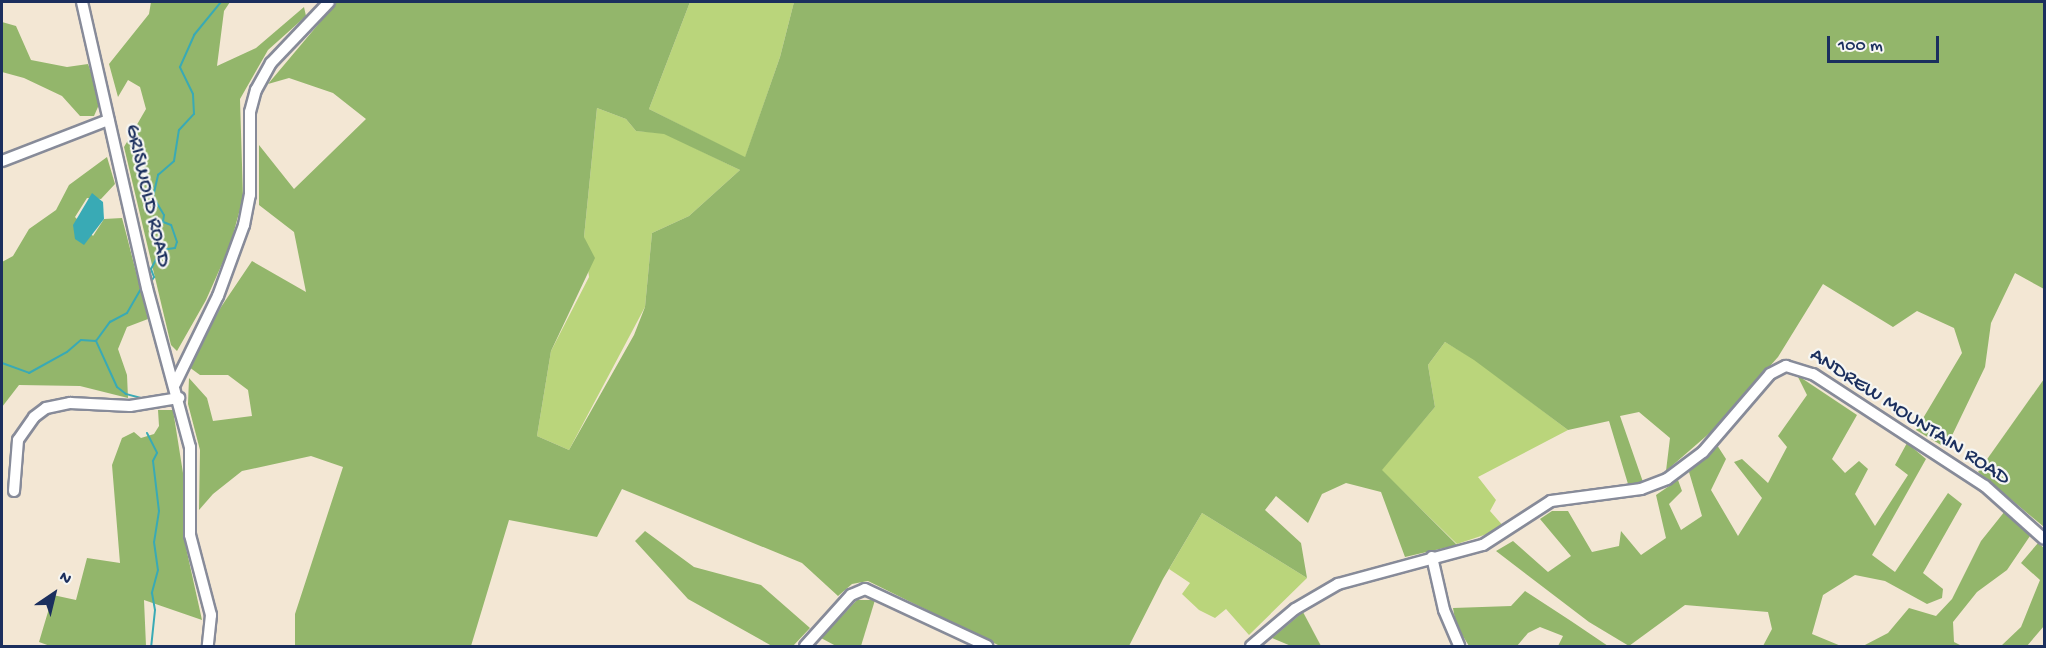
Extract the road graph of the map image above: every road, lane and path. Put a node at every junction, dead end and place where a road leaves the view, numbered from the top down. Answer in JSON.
{"nodes":[{"id":1,"x":82,"y":2,"type":"edge"},
{"id":2,"x":329,"y":2,"type":"edge"},
{"id":3,"x":108,"y":120,"type":"junction"},
{"id":4,"x":2,"y":161,"type":"edge"},
{"id":5,"x":175,"y":384,"type":"junction"},
{"id":6,"x":179,"y":398,"type":"junction"},
{"id":7,"x":14,"y":490,"type":"dead end"},
{"id":8,"x":2044,"y":539,"type":"edge"},
{"id":9,"x":1432,"y":557,"type":"junction"},
{"id":10,"x":208,"y":646,"type":"edge"},
{"id":11,"x":805,"y":646,"type":"edge"},
{"id":12,"x":987,"y":646,"type":"edge"},
{"id":13,"x":1251,"y":646,"type":"edge"},
{"id":14,"x":1459,"y":646,"type":"edge"}],
"edges":[{"from":1,"to":3,"type":"street","name":"GRISWOLD ROAD"},
{"from":2,"to":5,"type":"street"},
{"from":3,"to":4,"type":"street"},
{"from":3,"to":5,"type":"street","name":"GRISWOLD ROAD"},
{"from":5,"to":6,"type":"street","name":"GRISWOLD ROAD"},
{"from":6,"to":7,"type":"street"},
{"from":6,"to":10,"type":"street","name":"GRISWOLD ROAD"},
{"from":8,"to":9,"type":"street","name":"ANDREW MOUNTAIN ROAD"},
{"from":9,"to":13,"type":"street","name":"ANDREW MOUNTAIN ROAD"},
{"from":9,"to":14,"type":"street"},
{"from":11,"to":12,"type":"street"}]}
